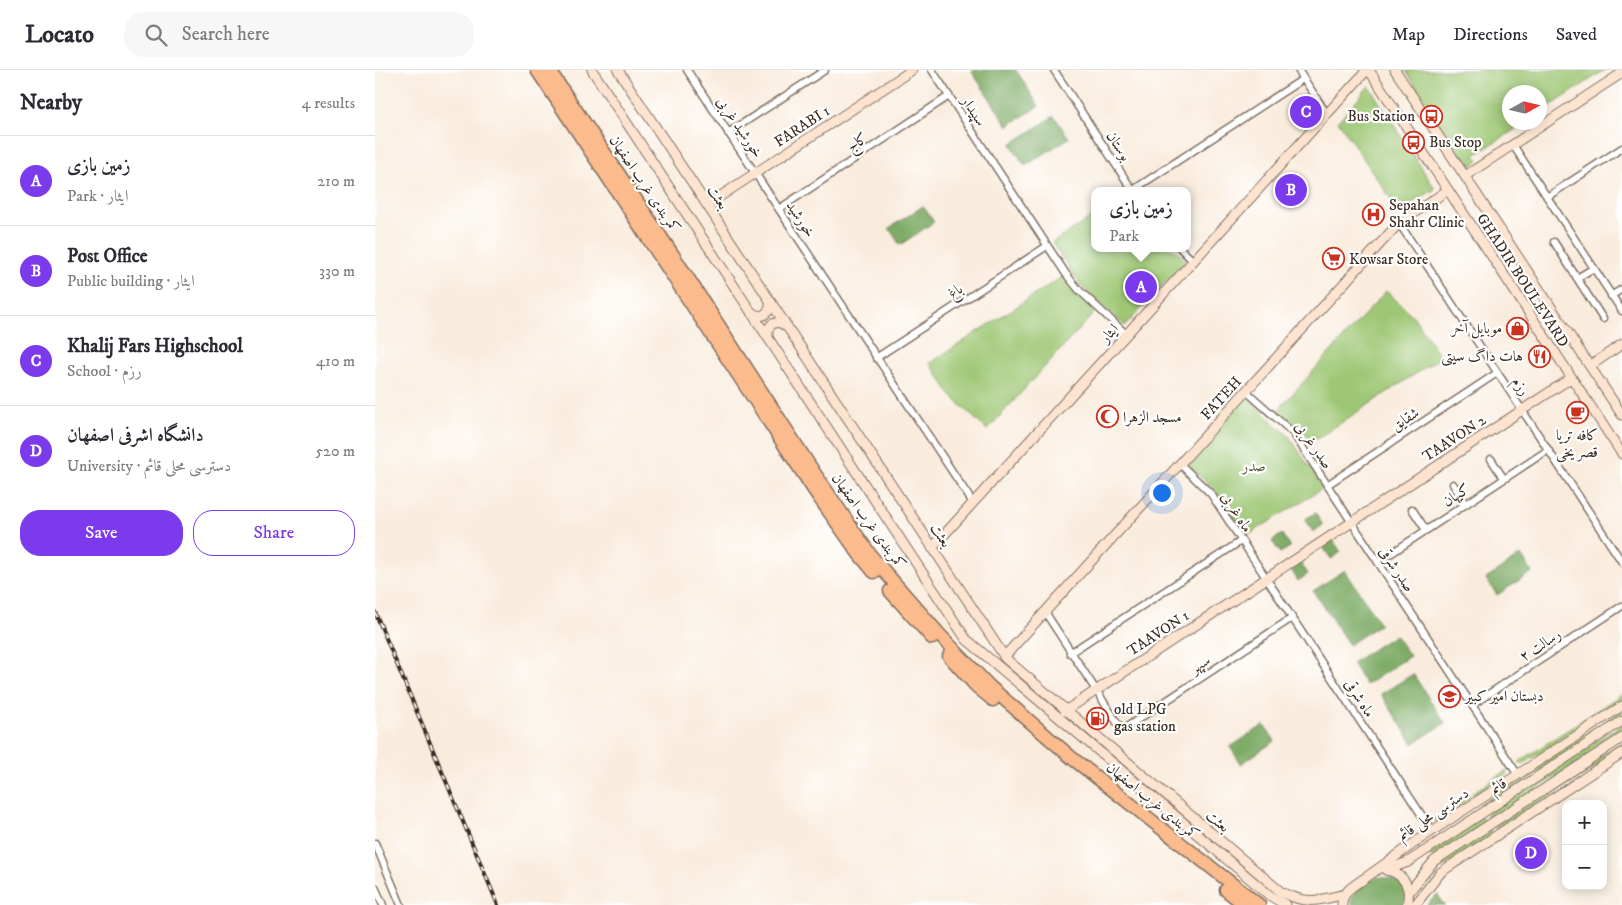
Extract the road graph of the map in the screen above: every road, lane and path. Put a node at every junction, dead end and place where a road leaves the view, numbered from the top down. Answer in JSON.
{"nodes":[{"id":1,"x":537,"y":70,"type":"edge"},
{"id":2,"x":549,"y":70,"type":"edge"},
{"id":3,"x":592,"y":70,"type":"edge"},
{"id":4,"x":618,"y":70,"type":"edge"},
{"id":5,"x":687,"y":70,"type":"edge"},
{"id":6,"x":825,"y":70,"type":"edge"},
{"id":7,"x":912,"y":70,"type":"edge"},
{"id":8,"x":932,"y":70,"type":"edge"},
{"id":9,"x":1054,"y":70,"type":"edge"},
{"id":10,"x":1298,"y":70,"type":"edge"},
{"id":11,"x":1368,"y":70,"type":"edge"},
{"id":12,"x":1395,"y":70,"type":"edge"},
{"id":13,"x":1622,"y":73,"type":"edge"},
{"id":14,"x":1303,"y":78,"type":"junction"},
{"id":15,"x":949,"y":96,"type":"junction"},
{"id":16,"x":1327,"y":114,"type":"junction"},
{"id":17,"x":728,"y":133,"type":"junction"},
{"id":18,"x":1513,"y":145,"type":"junction"},
{"id":19,"x":1622,"y":148,"type":"edge"},
{"id":20,"x":755,"y":173,"type":"junction"},
{"id":21,"x":1465,"y":176,"type":"junction"},
{"id":22,"x":1131,"y":187,"type":"edge"},
{"id":23,"x":1138,"y":187,"type":"edge"},
{"id":24,"x":1448,"y":190,"type":"junction"},
{"id":25,"x":1547,"y":197,"type":"junction"},
{"id":26,"x":707,"y":205,"type":"junction"},
{"id":27,"x":779,"y":209,"type":"junction"},
{"id":28,"x":1399,"y":223,"type":"junction"},
{"id":29,"x":1554,"y":242,"type":"dead end"},
{"id":30,"x":1047,"y":246,"type":"junction"},
{"id":31,"x":1184,"y":252,"type":"edge"},
{"id":32,"x":1193,"y":260,"type":"junction"},
{"id":33,"x":1594,"y":268,"type":"junction"},
{"id":34,"x":1577,"y":278,"type":"junction"},
{"id":35,"x":1622,"y":289,"type":"edge"},
{"id":36,"x":1611,"y":296,"type":"junction"},
{"id":37,"x":769,"y":299,"type":"junction"},
{"id":38,"x":751,"y":311,"type":"junction"},
{"id":39,"x":1622,"y":312,"type":"edge"},
{"id":40,"x":1603,"y":319,"type":"dead end"},
{"id":41,"x":787,"y":327,"type":"junction"},
{"id":42,"x":1127,"y":334,"type":"junction"},
{"id":43,"x":769,"y":339,"type":"junction"},
{"id":44,"x":1622,"y":344,"type":"edge"},
{"id":45,"x":876,"y":358,"type":"junction"},
{"id":46,"x":1589,"y":366,"type":"junction"},
{"id":47,"x":1497,"y":373,"type":"junction"},
{"id":48,"x":1571,"y":378,"type":"junction"},
{"id":49,"x":1247,"y":391,"type":"junction"},
{"id":50,"x":1522,"y":410,"type":"junction"},
{"id":51,"x":1622,"y":415,"type":"edge"},
{"id":52,"x":1547,"y":450,"type":"junction"},
{"id":53,"x":1622,"y":454,"type":"edge"},
{"id":54,"x":1491,"y":459,"type":"dead end"},
{"id":55,"x":1180,"y":464,"type":"junction"},
{"id":56,"x":1504,"y":478,"type":"junction"},
{"id":57,"x":1453,"y":484,"type":"dead end"},
{"id":58,"x":1327,"y":485,"type":"junction"},
{"id":59,"x":973,"y":503,"type":"junction"},
{"id":60,"x":1466,"y":504,"type":"junction"},
{"id":61,"x":1412,"y":509,"type":"dead end"},
{"id":62,"x":1352,"y":522,"type":"junction"},
{"id":63,"x":1427,"y":530,"type":"junction"},
{"id":64,"x":1241,"y":541,"type":"junction"},
{"id":65,"x":932,"y":548,"type":"junction"},
{"id":66,"x":1377,"y":562,"type":"junction"},
{"id":67,"x":1622,"y":562,"type":"edge"},
{"id":68,"x":1266,"y":578,"type":"junction"},
{"id":69,"x":1622,"y":606,"type":"edge"},
{"id":70,"x":1045,"y":612,"type":"junction"},
{"id":71,"x":1292,"y":618,"type":"junction"},
{"id":72,"x":1070,"y":653,"type":"junction"},
{"id":73,"x":1005,"y":657,"type":"junction"},
{"id":74,"x":1096,"y":690,"type":"junction"},
{"id":75,"x":1472,"y":705,"type":"junction"},
{"id":76,"x":1622,"y":706,"type":"edge"},
{"id":77,"x":1065,"y":711,"type":"junction"},
{"id":78,"x":1622,"y":721,"type":"edge"},
{"id":79,"x":1622,"y":738,"type":"edge"},
{"id":80,"x":1622,"y":753,"type":"edge"},
{"id":81,"x":1518,"y":775,"type":"junction"},
{"id":82,"x":1466,"y":809,"type":"junction"},
{"id":83,"x":1432,"y":831,"type":"junction"},
{"id":84,"x":375,"y":843,"type":"edge"},
{"id":85,"x":1437,"y":843,"type":"junction"},
{"id":86,"x":1386,"y":870,"type":"junction"},
{"id":87,"x":1361,"y":881,"type":"junction"},
{"id":88,"x":375,"y":886,"type":"edge"},
{"id":89,"x":1409,"y":892,"type":"junction"},
{"id":90,"x":1345,"y":894,"type":"junction"},
{"id":91,"x":1255,"y":904,"type":"edge"},
{"id":92,"x":383,"y":905,"type":"edge"},
{"id":93,"x":401,"y":905,"type":"edge"},
{"id":94,"x":1286,"y":905,"type":"edge"},
{"id":95,"x":1342,"y":905,"type":"edge"},
{"id":96,"x":1407,"y":905,"type":"edge"},
{"id":97,"x":1415,"y":905,"type":"edge"}],
"edges":[{"from":1,"to":91,"type":"highway","name":"کمربندی غرب اصفهان"},
{"from":2,"to":91,"type":"highway","name":"کمربندی غرب اصفهان"},
{"from":3,"to":38,"type":"main road","name":"بعثت"},
{"from":4,"to":26,"type":"main road","name":"بعثت"},
{"from":5,"to":17,"type":"street","name":"خورشید غربی"},
{"from":6,"to":17,"type":"street"},
{"from":7,"to":20,"type":"main road","name":"FARABI 1"},
{"from":8,"to":15,"type":"street","name":"سپیدار"},
{"from":9,"to":22,"type":"street","name":"بوستان"},
{"from":10,"to":14,"type":"street"},
{"from":11,"to":16,"type":"main road","name":"ایثار"},
{"from":11,"to":24,"type":"main road","name":"GHADIR BOULEVARD"},
{"from":12,"to":21,"type":"main road","name":"GHADIR BOULEVARD"},
{"from":13,"to":18,"type":"main road"},
{"from":14,"to":16,"type":"street"},
{"from":14,"to":23,"type":"street"},
{"from":15,"to":27,"type":"street","name":"کاج"},
{"from":15,"to":30,"type":"street","name":"سپیدار"},
{"from":16,"to":32,"type":"main road","name":"ایثار"},
{"from":17,"to":20,"type":"street","name":"خورشید غربی"},
{"from":18,"to":21,"type":"main road"},
{"from":18,"to":25,"type":"street"},
{"from":19,"to":25,"type":"street"},
{"from":20,"to":26,"type":"main road","name":"FARABI 1"},
{"from":20,"to":27,"type":"street","name":"خورشید"},
{"from":21,"to":46,"type":"main road","name":"GHADIR BOULEVARD"},
{"from":24,"to":28,"type":"main road","name":"FATEH"},
{"from":24,"to":48,"type":"main road","name":"GHADIR BOULEVARD"},
{"from":25,"to":33,"type":"street"},
{"from":26,"to":37,"type":"main road","name":"بعثت"},
{"from":27,"to":45,"type":"street","name":"خورشید"},
{"from":28,"to":47,"type":"street","name":"رزم"},
{"from":28,"to":49,"type":"main road","name":"FATEH"},
{"from":29,"to":34,"type":"street"},
{"from":30,"to":42,"type":"street","name":"سپیدار"},
{"from":30,"to":45,"type":"street","name":"باغ"},
{"from":31,"to":32,"type":"street"},
{"from":32,"to":42,"type":"main road","name":"ایثار"},
{"from":33,"to":34,"type":"street"},
{"from":33,"to":36,"type":"street"},
{"from":34,"to":40,"type":"street"},
{"from":35,"to":36,"type":"street"},
{"from":36,"to":39,"type":"street"},
{"from":37,"to":38,"type":"main road"},
{"from":37,"to":41,"type":"main road","name":"بعثت"},
{"from":38,"to":43,"type":"main road","name":"بعثت"},
{"from":41,"to":43,"type":"main road"},
{"from":41,"to":65,"type":"main road","name":"بعثت"},
{"from":42,"to":59,"type":"main road","name":"ایثار"},
{"from":43,"to":94,"type":"main road","name":"بعثت"},
{"from":44,"to":46,"type":"main road"},
{"from":45,"to":59,"type":"street","name":"خورشید"},
{"from":46,"to":51,"type":"main road","name":"GHADIR BOULEVARD"},
{"from":47,"to":50,"type":"street","name":"رزم"},
{"from":47,"to":58,"type":"street","name":"شقایق"},
{"from":48,"to":50,"type":"main road","name":"TAAVON 2"},
{"from":48,"to":53,"type":"main road","name":"GHADIR BOULEVARD"},
{"from":49,"to":55,"type":"main road","name":"FATEH"},
{"from":49,"to":58,"type":"street","name":"صدر غربی"},
{"from":50,"to":52,"type":"street","name":"رزم"},
{"from":50,"to":62,"type":"main road","name":"TAAVON 2"},
{"from":52,"to":56,"type":"street","name":"کیهان"},
{"from":52,"to":67,"type":"street","name":"رزم"},
{"from":54,"to":56,"type":"street"},
{"from":55,"to":64,"type":"street","name":"ماه غربی"},
{"from":55,"to":70,"type":"main road","name":"FATEH"},
{"from":56,"to":60,"type":"street","name":"کیهان"},
{"from":57,"to":60,"type":"street"},
{"from":58,"to":62,"type":"street","name":"صدر غربی"},
{"from":59,"to":65,"type":"main road","name":"ایثار"},
{"from":60,"to":63,"type":"street","name":"کیهان"},
{"from":61,"to":63,"type":"street"},
{"from":62,"to":66,"type":"street","name":"صدر شرقی"},
{"from":62,"to":68,"type":"main road","name":"TAAVON 2"},
{"from":63,"to":66,"type":"street","name":"کیهان"},
{"from":64,"to":68,"type":"street","name":"ماه غربی"},
{"from":64,"to":72,"type":"street"},
{"from":65,"to":73,"type":"main road","name":"بعثت"},
{"from":66,"to":75,"type":"street","name":"صدر شرقی"},
{"from":68,"to":71,"type":"street","name":"ماه شرقی"},
{"from":68,"to":74,"type":"main road","name":"TAAVON 1"},
{"from":69,"to":75,"type":"street","name":"رسالت ۲"},
{"from":70,"to":72,"type":"street"},
{"from":70,"to":73,"type":"main road","name":"FATEH"},
{"from":71,"to":74,"type":"street","name":"سپهر"},
{"from":71,"to":83,"type":"street","name":"ماه شرقی"},
{"from":72,"to":74,"type":"street"},
{"from":73,"to":77,"type":"main road","name":"بعثت"},
{"from":74,"to":77,"type":"main road","name":"TAAVON 1"},
{"from":75,"to":81,"type":"street","name":"صدر شرقی"},
{"from":76,"to":81,"type":"main road","name":"دسترسی محلی قائم"},
{"from":77,"to":90,"type":"main road","name":"بعثت"},
{"from":78,"to":85,"type":"main road","name":"قائم"},
{"from":79,"to":89,"type":"main road","name":"قائم"},
{"from":80,"to":97,"type":"main road"},
{"from":81,"to":82,"type":"main road","name":"دسترسی محلی قائم"},
{"from":82,"to":83,"type":"main road","name":"دسترسی محلی قائم"},
{"from":82,"to":85,"type":"main road"},
{"from":83,"to":87,"type":"main road","name":"دسترسی محلی قائم"},
{"from":84,"to":93,"type":"street"},
{"from":85,"to":86,"type":"main road","name":"قائم"},
{"from":86,"to":87,"type":"main road","name":"قائم"},
{"from":86,"to":89,"type":"main road"},
{"from":87,"to":90,"type":"main road"},
{"from":88,"to":92,"type":"street"},
{"from":89,"to":96,"type":"main road"},
{"from":90,"to":95,"type":"main road"}]}
